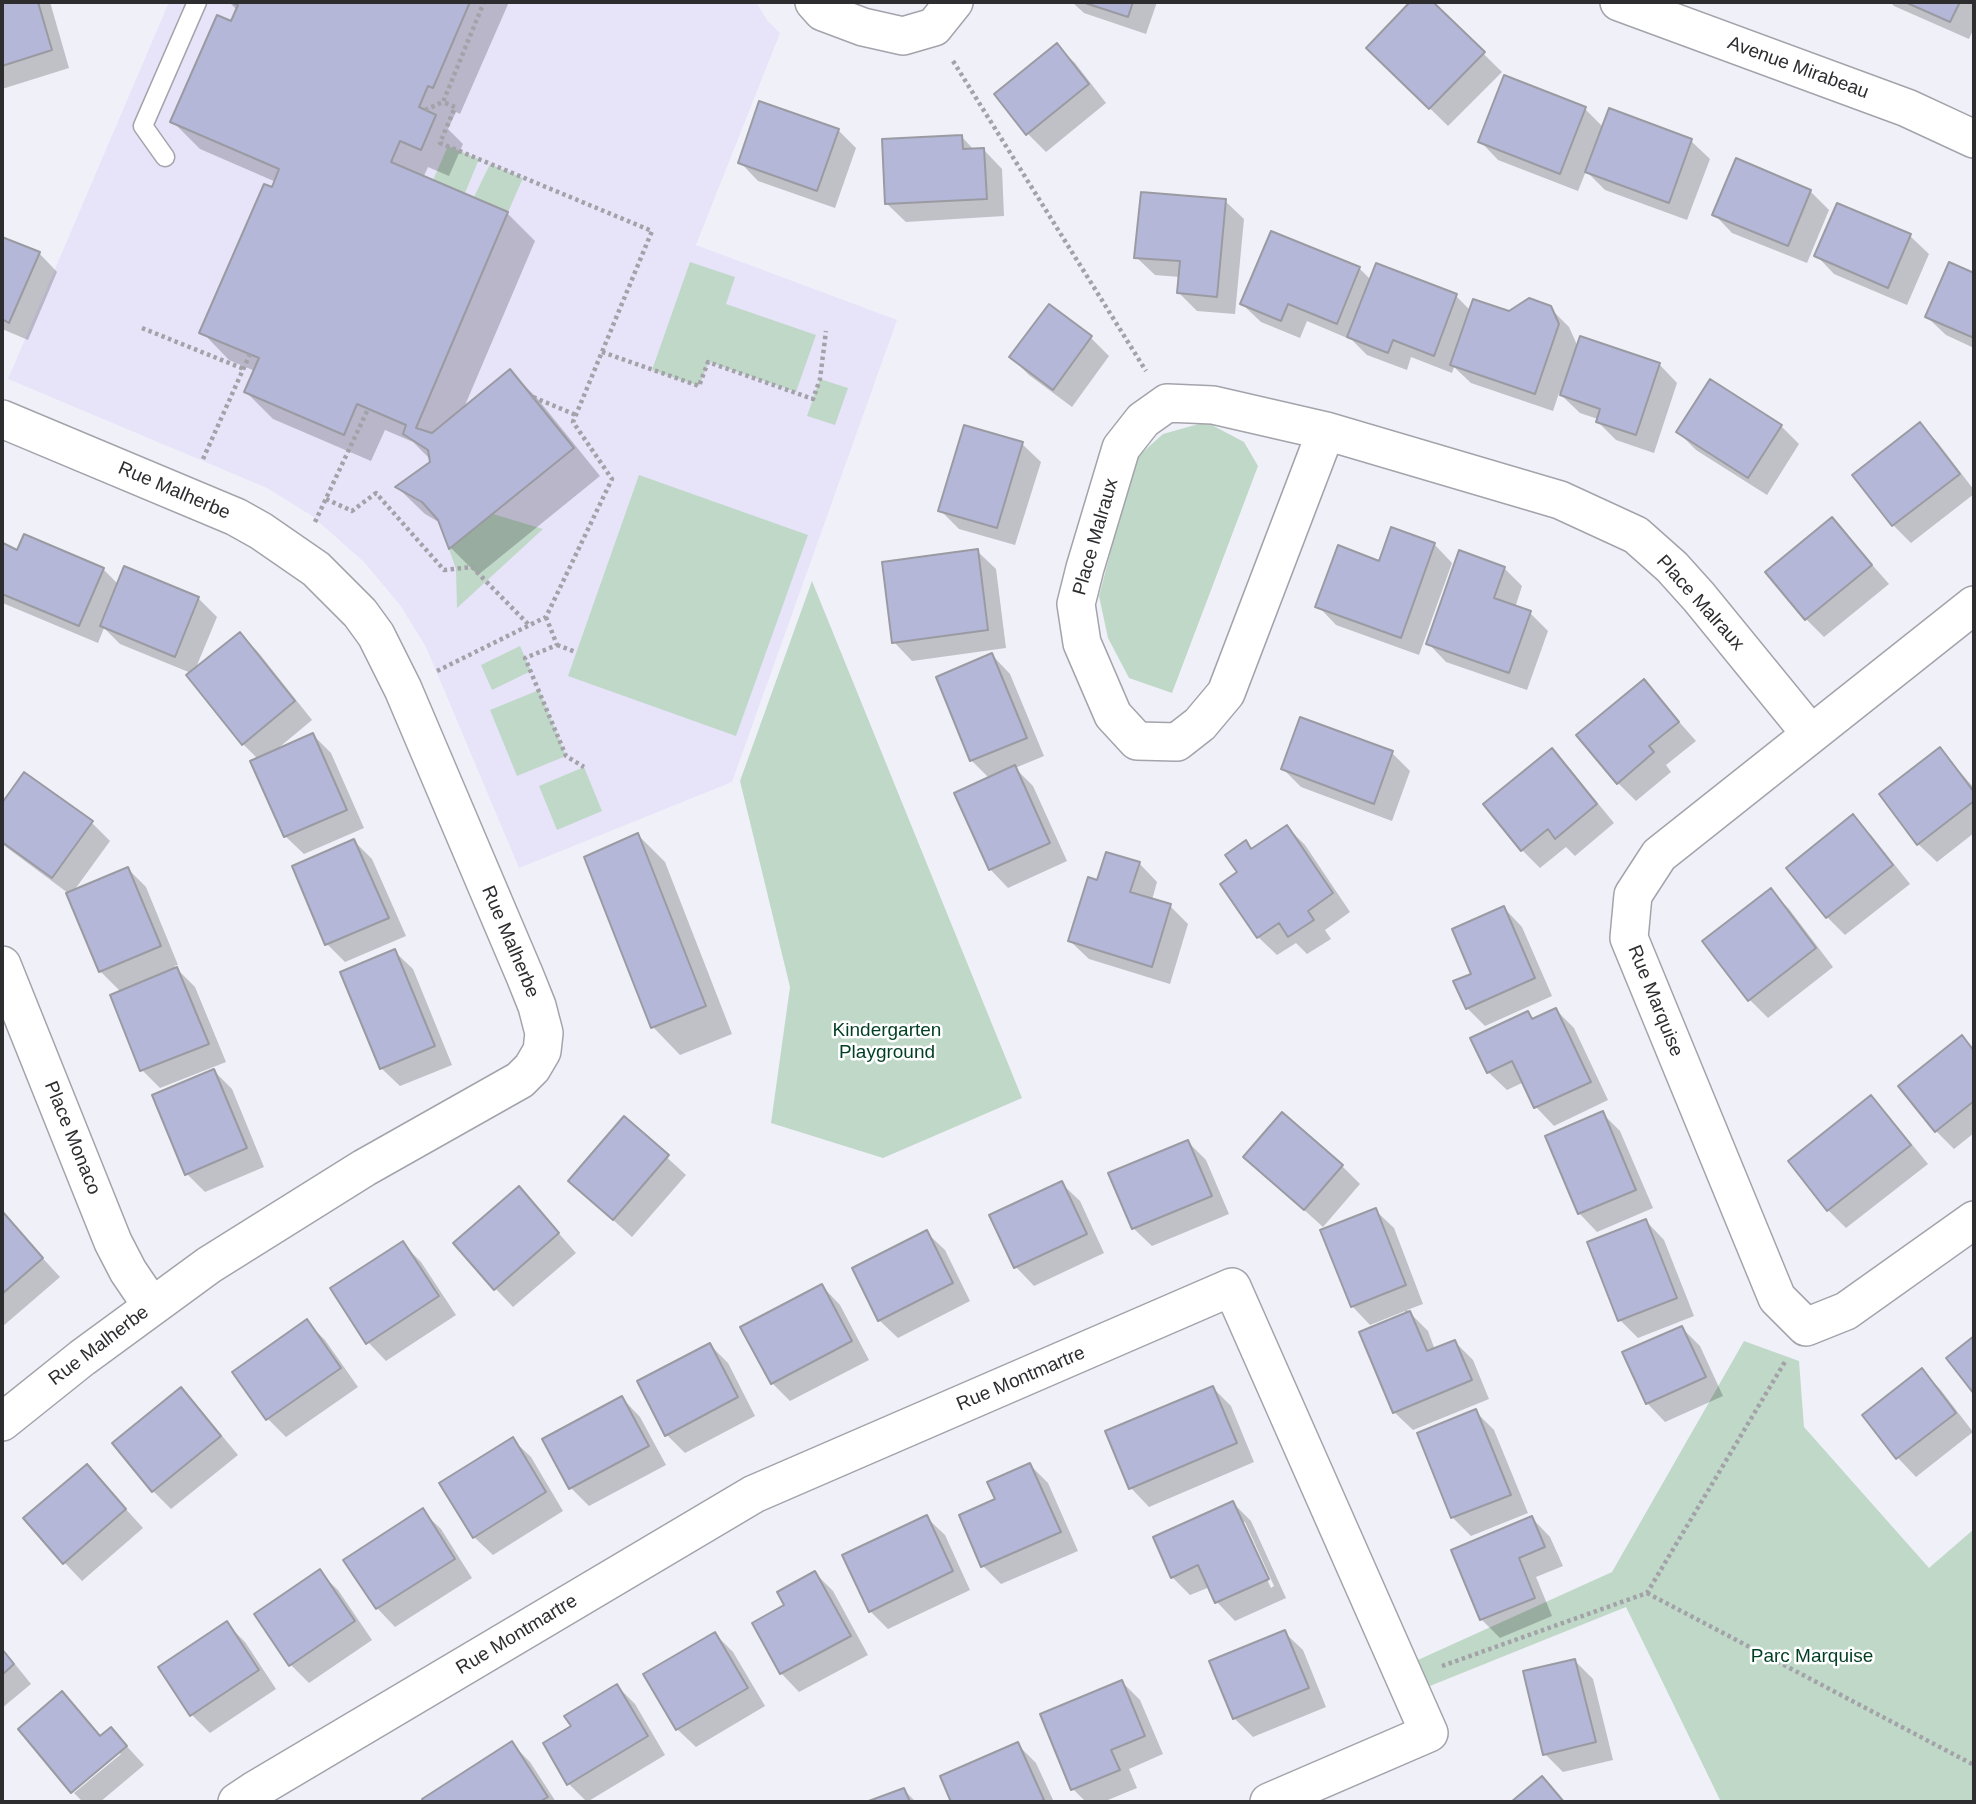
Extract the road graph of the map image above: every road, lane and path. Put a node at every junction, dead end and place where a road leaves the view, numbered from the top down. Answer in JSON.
{"nodes":[{"id":1,"x":197,"y":2,"type":"edge"},
{"id":2,"x":484,"y":2,"type":"edge"},
{"id":3,"x":814,"y":2,"type":"edge"},
{"id":4,"x":954,"y":2,"type":"edge"},
{"id":5,"x":1619,"y":2,"type":"edge"},
{"id":6,"x":948,"y":53,"type":"dead end"},
{"id":7,"x":443,"y":102,"type":"junction"},
{"id":8,"x":425,"y":110,"type":"dead end"},
{"id":9,"x":1974,"y":139,"type":"edge"},
{"id":10,"x":165,"y":157,"type":"dead end"},
{"id":11,"x":142,"y":328,"type":"dead end"},
{"id":12,"x":826,"y":331,"type":"dead end"},
{"id":13,"x":602,"y":352,"type":"junction"},
{"id":14,"x":250,"y":355,"type":"dead end"},
{"id":15,"x":244,"y":369,"type":"junction"},
{"id":16,"x":1150,"y":378,"type":"dead end"},
{"id":17,"x":533,"y":397,"type":"dead end"},
{"id":18,"x":368,"y":409,"type":"dead end"},
{"id":19,"x":576,"y":415,"type":"junction"},
{"id":20,"x":2,"y":419,"type":"edge"},
{"id":21,"x":1326,"y":431,"type":"junction"},
{"id":22,"x":200,"y":466,"type":"dead end"},
{"id":23,"x":326,"y":499,"type":"junction"},
{"id":24,"x":314,"y":524,"type":"dead end"},
{"id":25,"x":1974,"y":605,"type":"edge"},
{"id":26,"x":546,"y":617,"type":"junction"},
{"id":27,"x":529,"y":625,"type":"junction"},
{"id":28,"x":557,"y":645,"type":"junction"},
{"id":29,"x":576,"y":652,"type":"dead end"},
{"id":30,"x":433,"y":673,"type":"dead end"},
{"id":31,"x":1810,"y":733,"type":"junction"},
{"id":32,"x":584,"y":767,"type":"dead end"},
{"id":33,"x":2,"y":965,"type":"edge"},
{"id":34,"x":1974,"y":1220,"type":"edge"},
{"id":35,"x":151,"y":1305,"type":"junction"},
{"id":36,"x":1806,"y":1327,"type":"junction"},
{"id":37,"x":2,"y":1422,"type":"edge"},
{"id":38,"x":1647,"y":1593,"type":"junction"},
{"id":39,"x":1406,"y":1679,"type":"junction"},
{"id":40,"x":1974,"y":1765,"type":"edge"},
{"id":41,"x":237,"y":1802,"type":"edge"},
{"id":42,"x":1269,"y":1802,"type":"edge"}],
"edges":[{"from":1,"to":10,"type":"lane"},
{"from":2,"to":7,"type":"path"},
{"from":3,"to":4,"type":"street"},
{"from":5,"to":9,"type":"street","name":"Avenue Mirabeau"},
{"from":6,"to":16,"type":"path"},
{"from":7,"to":8,"type":"path"},
{"from":7,"to":13,"type":"path"},
{"from":11,"to":15,"type":"path"},
{"from":12,"to":13,"type":"path"},
{"from":13,"to":19,"type":"path"},
{"from":14,"to":15,"type":"path"},
{"from":15,"to":22,"type":"path"},
{"from":17,"to":19,"type":"path"},
{"from":18,"to":23,"type":"path"},
{"from":19,"to":26,"type":"path"},
{"from":20,"to":35,"type":"street","name":"Rue Malherbe"},
{"from":21,"to":21,"type":"street","name":"Place Malraux"},
{"from":21,"to":31,"type":"street","name":"Place Malraux"},
{"from":23,"to":24,"type":"path"},
{"from":23,"to":27,"type":"path"},
{"from":25,"to":31,"type":"street","name":"Rue Marquise"},
{"from":26,"to":27,"type":"path"},
{"from":26,"to":28,"type":"path"},
{"from":27,"to":30,"type":"path"},
{"from":28,"to":29,"type":"path"},
{"from":28,"to":32,"type":"path"},
{"from":31,"to":36,"type":"street","name":"Rue Marquise"},
{"from":33,"to":35,"type":"street","name":"Place Monaco"},
{"from":34,"to":36,"type":"street"},
{"from":35,"to":37,"type":"street","name":"Rue Malherbe"},
{"from":36,"to":38,"type":"path"},
{"from":38,"to":39,"type":"path"},
{"from":38,"to":40,"type":"path"},
{"from":39,"to":41,"type":"street","name":"Rue Montmartre"},
{"from":39,"to":42,"type":"street","name":"Rue Montmartre"}]}
